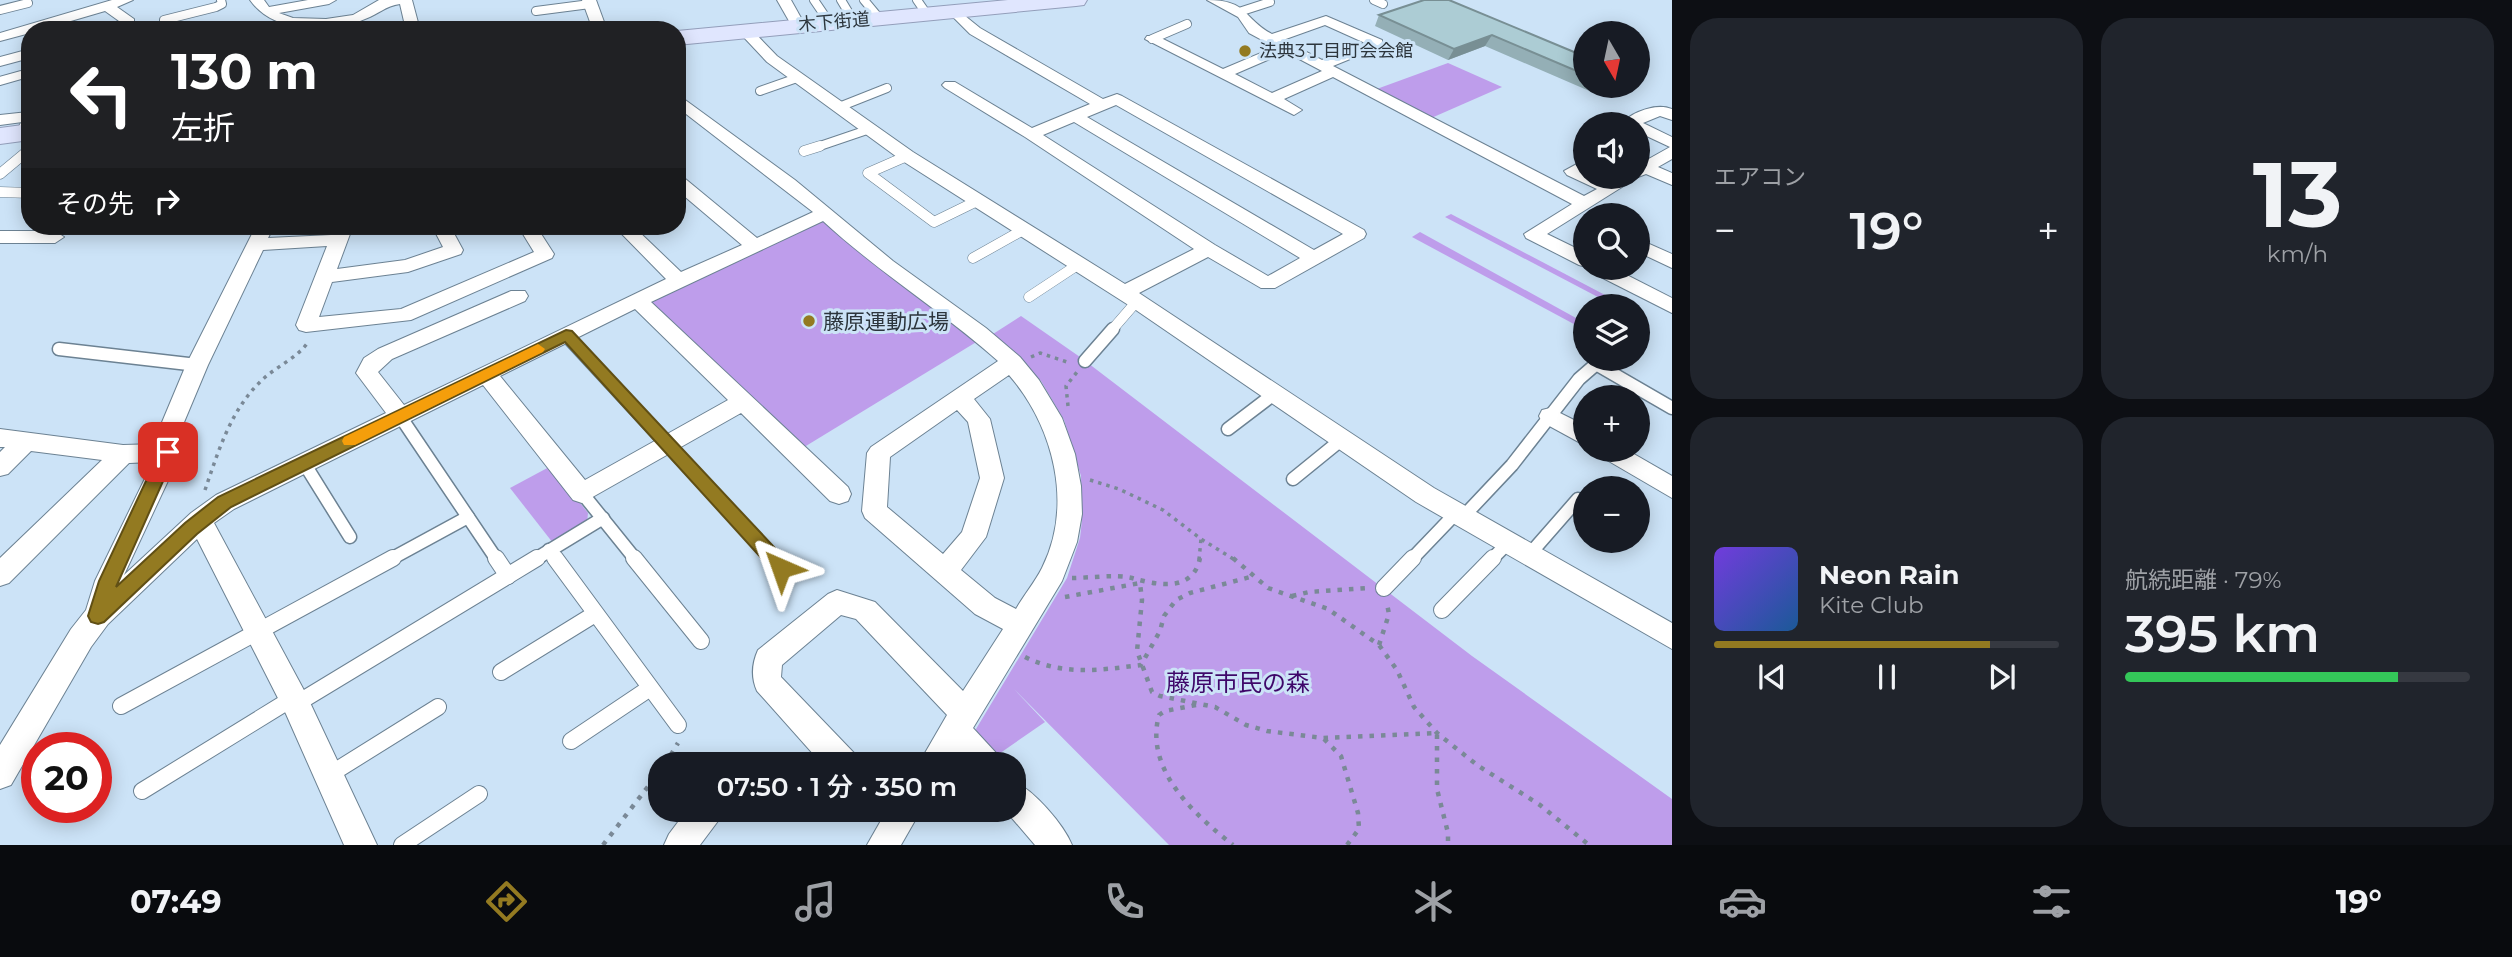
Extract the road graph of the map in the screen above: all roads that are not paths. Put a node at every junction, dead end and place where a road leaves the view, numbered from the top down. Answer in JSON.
{"nodes":[{"id":1,"x":125,"y":0,"type":"edge"},
{"id":2,"x":220,"y":0,"type":"edge"},
{"id":3,"x":257,"y":0,"type":"edge"},
{"id":4,"x":329,"y":0,"type":"edge"},
{"id":5,"x":404,"y":0,"type":"edge"},
{"id":6,"x":784,"y":0,"type":"edge"},
{"id":7,"x":814,"y":0,"type":"edge"},
{"id":8,"x":841,"y":0,"type":"edge"},
{"id":9,"x":864,"y":0,"type":"edge"},
{"id":10,"x":1076,"y":0,"type":"edge"},
{"id":11,"x":1214,"y":0,"type":"edge"},
{"id":12,"x":1374,"y":0,"type":"edge"},
{"id":13,"x":590,"y":2,"type":"edge"},
{"id":14,"x":1270,"y":2,"type":"edge"},
{"id":15,"x":28,"y":3,"type":"dead end"},
{"id":16,"x":1383,"y":4,"type":"dead end"},
{"id":17,"x":107,"y":6,"type":"junction"},
{"id":18,"x":922,"y":7,"type":"edge"},
{"id":19,"x":0,"y":10,"type":"edge"},
{"id":20,"x":536,"y":11,"type":"dead end"},
{"id":21,"x":954,"y":11,"type":"junction"},
{"id":22,"x":1239,"y":12,"type":"junction"},
{"id":23,"x":266,"y":13,"type":"junction"},
{"id":24,"x":879,"y":18,"type":"junction"},
{"id":25,"x":853,"y":20,"type":"junction"},
{"id":26,"x":55,"y":21,"type":"edge"},
{"id":27,"x":128,"y":21,"type":"edge"},
{"id":28,"x":164,"y":21,"type":"edge"},
{"id":29,"x":286,"y":21,"type":"edge"},
{"id":30,"x":337,"y":21,"type":"edge"},
{"id":31,"x":410,"y":21,"type":"edge"},
{"id":32,"x":597,"y":21,"type":"edge"},
{"id":33,"x":829,"y":22,"type":"junction"},
{"id":34,"x":1187,"y":24,"type":"dead end"},
{"id":35,"x":798,"y":25,"type":"junction"},
{"id":36,"x":744,"y":30,"type":"junction"},
{"id":37,"x":21,"y":31,"type":"edge"},
{"id":38,"x":0,"y":37,"type":"edge"},
{"id":39,"x":686,"y":37,"type":"edge"},
{"id":40,"x":1152,"y":39,"type":"joint"},
{"id":41,"x":1271,"y":39,"type":"junction"},
{"id":42,"x":1286,"y":47,"type":"junction"},
{"id":43,"x":21,"y":56,"type":"edge"},
{"id":44,"x":0,"y":62,"type":"edge"},
{"id":45,"x":1326,"y":69,"type":"junction"},
{"id":46,"x":1223,"y":74,"type":"junction"},
{"id":47,"x":21,"y":75,"type":"dead end"},
{"id":48,"x":797,"y":78,"type":"junction"},
{"id":49,"x":0,"y":81,"type":"edge"},
{"id":50,"x":950,"y":85,"type":"dead end"},
{"id":51,"x":887,"y":88,"type":"dead end"},
{"id":52,"x":760,"y":92,"type":"dead end"},
{"id":53,"x":1271,"y":99,"type":"junction"},
{"id":54,"x":1102,"y":105,"type":"junction"},
{"id":55,"x":686,"y":106,"type":"edge"},
{"id":56,"x":839,"y":107,"type":"junction"},
{"id":57,"x":1294,"y":110,"type":"dead end"},
{"id":58,"x":1650,"y":114,"type":"edge"},
{"id":59,"x":1075,"y":116,"type":"junction"},
{"id":60,"x":1672,"y":116,"type":"edge"},
{"id":61,"x":20,"y":129,"type":"edge"},
{"id":62,"x":870,"y":129,"type":"junction"},
{"id":63,"x":1650,"y":132,"type":"edge"},
{"id":64,"x":1031,"y":134,"type":"junction"},
{"id":65,"x":1672,"y":143,"type":"edge"},
{"id":66,"x":804,"y":151,"type":"dead end"},
{"id":67,"x":1672,"y":152,"type":"edge"},
{"id":68,"x":907,"y":156,"type":"junction"},
{"id":69,"x":1650,"y":164,"type":"edge"},
{"id":70,"x":10,"y":166,"type":"junction"},
{"id":71,"x":21,"y":166,"type":"edge"},
{"id":72,"x":0,"y":174,"type":"edge"},
{"id":73,"x":1650,"y":174,"type":"edge"},
{"id":74,"x":1672,"y":180,"type":"edge"},
{"id":75,"x":686,"y":188,"type":"edge"},
{"id":76,"x":1609,"y":189,"type":"edge"},
{"id":77,"x":0,"y":192,"type":"edge"},
{"id":78,"x":21,"y":193,"type":"edge"},
{"id":79,"x":977,"y":201,"type":"junction"},
{"id":80,"x":1590,"y":203,"type":"edge"},
{"id":81,"x":1573,"y":207,"type":"edge"},
{"id":82,"x":825,"y":213,"type":"junction"},
{"id":83,"x":1573,"y":214,"type":"edge"},
{"id":84,"x":1023,"y":230,"type":"junction"},
{"id":85,"x":260,"y":235,"type":"edge"},
{"id":86,"x":339,"y":235,"type":"edge"},
{"id":87,"x":446,"y":235,"type":"edge"},
{"id":88,"x":533,"y":235,"type":"edge"},
{"id":89,"x":632,"y":235,"type":"edge"},
{"id":90,"x":0,"y":237,"type":"edge"},
{"id":91,"x":55,"y":237,"type":"dead end"},
{"id":92,"x":755,"y":246,"type":"junction"},
{"id":93,"x":1208,"y":249,"type":"junction"},
{"id":94,"x":1650,"y":251,"type":"edge"},
{"id":95,"x":1573,"y":254,"type":"edge"},
{"id":96,"x":973,"y":258,"type":"dead end"},
{"id":97,"x":1313,"y":258,"type":"junction"},
{"id":98,"x":1672,"y":262,"type":"edge"},
{"id":99,"x":1079,"y":264,"type":"junction"},
{"id":100,"x":324,"y":276,"type":"junction"},
{"id":101,"x":1621,"y":280,"type":"edge"},
{"id":102,"x":679,"y":281,"type":"junction"},
{"id":103,"x":518,"y":296,"type":"dead end"},
{"id":104,"x":1029,"y":297,"type":"dead end"},
{"id":105,"x":1131,"y":297,"type":"junction"},
{"id":106,"x":637,"y":300,"type":"junction"},
{"id":107,"x":1672,"y":306,"type":"edge"},
{"id":108,"x":566,"y":335,"type":"junction"},
{"id":109,"x":59,"y":349,"type":"dead end"},
{"id":110,"x":1086,"y":361,"type":"road end"},
{"id":111,"x":1019,"y":363,"type":"junction"},
{"id":112,"x":197,"y":365,"type":"junction"},
{"id":113,"x":1587,"y":371,"type":"edge"},
{"id":114,"x":1615,"y":371,"type":"edge"},
{"id":115,"x":486,"y":373,"type":"junction"},
{"id":116,"x":1273,"y":394,"type":"junction"},
{"id":117,"x":958,"y":398,"type":"junction"},
{"id":118,"x":743,"y":402,"type":"junction"},
{"id":119,"x":1672,"y":408,"type":"edge"},
{"id":120,"x":400,"y":416,"type":"junction"},
{"id":121,"x":1550,"y":416,"type":"junction"},
{"id":122,"x":1228,"y":429,"type":"dead end"},
{"id":123,"x":1573,"y":429,"type":"edge"},
{"id":124,"x":0,"y":438,"type":"edge"},
{"id":125,"x":1341,"y":440,"type":"junction"},
{"id":126,"x":26,"y":441,"type":"junction"},
{"id":127,"x":668,"y":444,"type":"junction"},
{"id":128,"x":168,"y":452,"type":"junction"},
{"id":129,"x":123,"y":454,"type":"junction"},
{"id":130,"x":1628,"y":462,"type":"edge"},
{"id":131,"x":304,"y":463,"type":"junction"},
{"id":132,"x":0,"y":467,"type":"edge"},
{"id":133,"x":1293,"y":479,"type":"dead end"},
{"id":134,"x":1672,"y":488,"type":"edge"},
{"id":135,"x":582,"y":493,"type":"junction"},
{"id":136,"x":839,"y":494,"type":"dead end"},
{"id":137,"x":1573,"y":505,"type":"edge"},
{"id":138,"x":1460,"y":515,"type":"junction"},
{"id":139,"x":468,"y":517,"type":"junction"},
{"id":140,"x":603,"y":518,"type":"junction"},
{"id":141,"x":201,"y":520,"type":"junction"},
{"id":142,"x":350,"y":537,"type":"dead end"},
{"id":143,"x":1508,"y":543,"type":"junction"},
{"id":144,"x":550,"y":550,"type":"junction"},
{"id":145,"x":1529,"y":555,"type":"junction"},
{"id":146,"x":781,"y":568,"type":"dead end"},
{"id":147,"x":944,"y":571,"type":"junction"},
{"id":148,"x":0,"y":575,"type":"edge"},
{"id":149,"x":508,"y":576,"type":"junction"},
{"id":150,"x":1384,"y":588,"type":"road end"},
{"id":151,"x":1443,"y":610,"type":"dead end"},
{"id":152,"x":596,"y":614,"type":"junction"},
{"id":153,"x":98,"y":616,"type":"junction"},
{"id":154,"x":1020,"y":625,"type":"junction"},
{"id":155,"x":258,"y":631,"type":"junction"},
{"id":156,"x":1672,"y":637,"type":"edge"},
{"id":157,"x":701,"y":641,"type":"dead end"},
{"id":158,"x":501,"y":672,"type":"dead end"},
{"id":159,"x":650,"y":688,"type":"junction"},
{"id":160,"x":295,"y":701,"type":"junction"},
{"id":161,"x":121,"y":706,"type":"dead end"},
{"id":162,"x":438,"y":707,"type":"dead end"},
{"id":163,"x":960,"y":721,"type":"junction"},
{"id":164,"x":677,"y":725,"type":"road end"},
{"id":165,"x":571,"y":741,"type":"dead end"},
{"id":166,"x":832,"y":752,"type":"edge"},
{"id":167,"x":941,"y":752,"type":"edge"},
{"id":168,"x":978,"y":752,"type":"edge"},
{"id":169,"x":3,"y":760,"type":"edge"},
{"id":170,"x":329,"y":775,"type":"junction"},
{"id":171,"x":142,"y":791,"type":"dead end"},
{"id":172,"x":479,"y":794,"type":"dead end"},
{"id":173,"x":1026,"y":811,"type":"edge"},
{"id":174,"x":698,"y":822,"type":"edge"},
{"id":175,"x":361,"y":845,"type":"edge"},
{"id":176,"x":402,"y":845,"type":"edge"},
{"id":177,"x":680,"y":845,"type":"edge"},
{"id":178,"x":1056,"y":845,"type":"edge"}],
"edges":[{"from":1,"to":17,"type":"street"},
{"from":2,"to":28,"type":"lane"},
{"from":3,"to":23,"type":"street"},
{"from":4,"to":23,"type":"street"},
{"from":5,"to":30,"type":"street"},
{"from":5,"to":31,"type":"street"},
{"from":6,"to":35,"type":"street"},
{"from":7,"to":33,"type":"lane"},
{"from":8,"to":25,"type":"lane"},
{"from":9,"to":24,"type":"lane"},
{"from":10,"to":21,"type":"main road","name":"木下街道"},
{"from":11,"to":22,"type":"street"},
{"from":12,"to":16,"type":"lane"},
{"from":13,"to":20,"type":"lane"},
{"from":13,"to":32,"type":"street"},
{"from":14,"to":22,"type":"lane"},
{"from":15,"to":19,"type":"lane"},
{"from":17,"to":26,"type":"street"},
{"from":17,"to":27,"type":"street"},
{"from":18,"to":21,"type":"main road","name":"木下街道"},
{"from":18,"to":24,"type":"main road","name":"木下街道"},
{"from":21,"to":54,"type":"street"},
{"from":22,"to":41,"type":"street"},
{"from":23,"to":29,"type":"street"},
{"from":24,"to":25,"type":"main road","name":"木下街道"},
{"from":25,"to":33,"type":"main road","name":"木下街道"},
{"from":33,"to":35,"type":"main road","name":"木下街道"},
{"from":34,"to":40,"type":"lane"},
{"from":35,"to":36,"type":"main road","name":"木下街道"},
{"from":36,"to":39,"type":"main road","name":"木下街道"},
{"from":36,"to":48,"type":"street"},
{"from":37,"to":38,"type":"street"},
{"from":40,"to":46,"type":"street"},
{"from":41,"to":42,"type":"street"},
{"from":41,"to":45,"type":"street"},
{"from":42,"to":45,"type":"street"},
{"from":42,"to":46,"type":"street"},
{"from":43,"to":44,"type":"street"},
{"from":45,"to":53,"type":"street"},
{"from":45,"to":81,"type":"street"},
{"from":46,"to":53,"type":"street"},
{"from":47,"to":49,"type":"lane"},
{"from":48,"to":52,"type":"lane"},
{"from":48,"to":56,"type":"street"},
{"from":50,"to":64,"type":"street"},
{"from":51,"to":56,"type":"lane"},
{"from":53,"to":57,"type":"street"},
{"from":54,"to":59,"type":"street"},
{"from":54,"to":97,"type":"street"},
{"from":55,"to":82,"type":"street"},
{"from":56,"to":62,"type":"street"},
{"from":58,"to":60,"type":"street"},
{"from":59,"to":64,"type":"street"},
{"from":59,"to":97,"type":"street"},
{"from":61,"to":70,"type":"lane"},
{"from":62,"to":66,"type":"lane"},
{"from":62,"to":68,"type":"street"},
{"from":63,"to":65,"type":"street"},
{"from":64,"to":93,"type":"street"},
{"from":67,"to":69,"type":"street"},
{"from":68,"to":79,"type":"street"},
{"from":68,"to":79,"type":"lane"},
{"from":70,"to":71,"type":"lane"},
{"from":70,"to":72,"type":"lane"},
{"from":73,"to":74,"type":"street"},
{"from":75,"to":92,"type":"street"},
{"from":76,"to":80,"type":"street"},
{"from":77,"to":78,"type":"lane"},
{"from":79,"to":84,"type":"street"},
{"from":82,"to":92,"type":"street"},
{"from":82,"to":111,"type":"street"},
{"from":83,"to":95,"type":"street"},
{"from":84,"to":96,"type":"lane"},
{"from":84,"to":99,"type":"street"},
{"from":85,"to":112,"type":"street"},
{"from":86,"to":100,"type":"street"},
{"from":87,"to":100,"type":"street"},
{"from":88,"to":100,"type":"street"},
{"from":89,"to":102,"type":"street"},
{"from":90,"to":91,"type":"street"},
{"from":92,"to":102,"type":"street"},
{"from":93,"to":97,"type":"street"},
{"from":93,"to":105,"type":"street"},
{"from":94,"to":98,"type":"street"},
{"from":99,"to":104,"type":"lane"},
{"from":99,"to":105,"type":"street"},
{"from":101,"to":107,"type":"street"},
{"from":102,"to":106,"type":"street"},
{"from":103,"to":120,"type":"street"},
{"from":105,"to":110,"type":"lane"},
{"from":105,"to":116,"type":"street"},
{"from":106,"to":108,"type":"street"},
{"from":106,"to":118,"type":"street"},
{"from":108,"to":115,"type":"street"},
{"from":108,"to":127,"type":"lane"},
{"from":109,"to":112,"type":"lane"},
{"from":111,"to":117,"type":"street"},
{"from":111,"to":154,"type":"street"},
{"from":112,"to":128,"type":"street"},
{"from":113,"to":121,"type":"lane"},
{"from":114,"to":119,"type":"lane"},
{"from":115,"to":120,"type":"street"},
{"from":115,"to":135,"type":"street"},
{"from":116,"to":122,"type":"lane"},
{"from":116,"to":125,"type":"street"},
{"from":117,"to":147,"type":"street"},
{"from":117,"to":147,"type":"street"},
{"from":118,"to":127,"type":"street"},
{"from":118,"to":136,"type":"street"},
{"from":120,"to":131,"type":"street"},
{"from":120,"to":139,"type":"lane"},
{"from":121,"to":123,"type":"street"},
{"from":121,"to":138,"type":"lane"},
{"from":124,"to":126,"type":"street"},
{"from":125,"to":133,"type":"lane"},
{"from":125,"to":138,"type":"street"},
{"from":126,"to":129,"type":"street"},
{"from":126,"to":132,"type":"street"},
{"from":127,"to":135,"type":"street"},
{"from":127,"to":146,"type":"lane"},
{"from":128,"to":129,"type":"street"},
{"from":128,"to":153,"type":"street"},
{"from":129,"to":148,"type":"street"},
{"from":130,"to":134,"type":"street"},
{"from":131,"to":141,"type":"street"},
{"from":131,"to":142,"type":"lane"},
{"from":135,"to":140,"type":"lane"},
{"from":137,"to":145,"type":"lane"},
{"from":138,"to":143,"type":"street"},
{"from":138,"to":150,"type":"lane"},
{"from":139,"to":149,"type":"lane"},
{"from":139,"to":155,"type":"lane"},
{"from":140,"to":144,"type":"lane"},
{"from":140,"to":157,"type":"lane"},
{"from":141,"to":153,"type":"street"},
{"from":141,"to":155,"type":"street"},
{"from":143,"to":145,"type":"street"},
{"from":143,"to":151,"type":"lane"},
{"from":144,"to":149,"type":"lane"},
{"from":144,"to":152,"type":"lane"},
{"from":145,"to":156,"type":"street"},
{"from":147,"to":154,"type":"street"},
{"from":149,"to":160,"type":"lane"},
{"from":152,"to":158,"type":"lane"},
{"from":152,"to":159,"type":"lane"},
{"from":153,"to":169,"type":"street"},
{"from":154,"to":163,"type":"street"},
{"from":155,"to":160,"type":"street"},
{"from":155,"to":161,"type":"lane"},
{"from":159,"to":164,"type":"lane"},
{"from":159,"to":165,"type":"lane"},
{"from":160,"to":170,"type":"street"},
{"from":160,"to":171,"type":"lane"},
{"from":162,"to":170,"type":"lane"},
{"from":163,"to":166,"type":"street"},
{"from":163,"to":167,"type":"street"},
{"from":163,"to":168,"type":"street"},
{"from":170,"to":175,"type":"street"},
{"from":172,"to":176,"type":"lane"},
{"from":173,"to":178,"type":"street"},
{"from":174,"to":177,"type":"street"}]}
